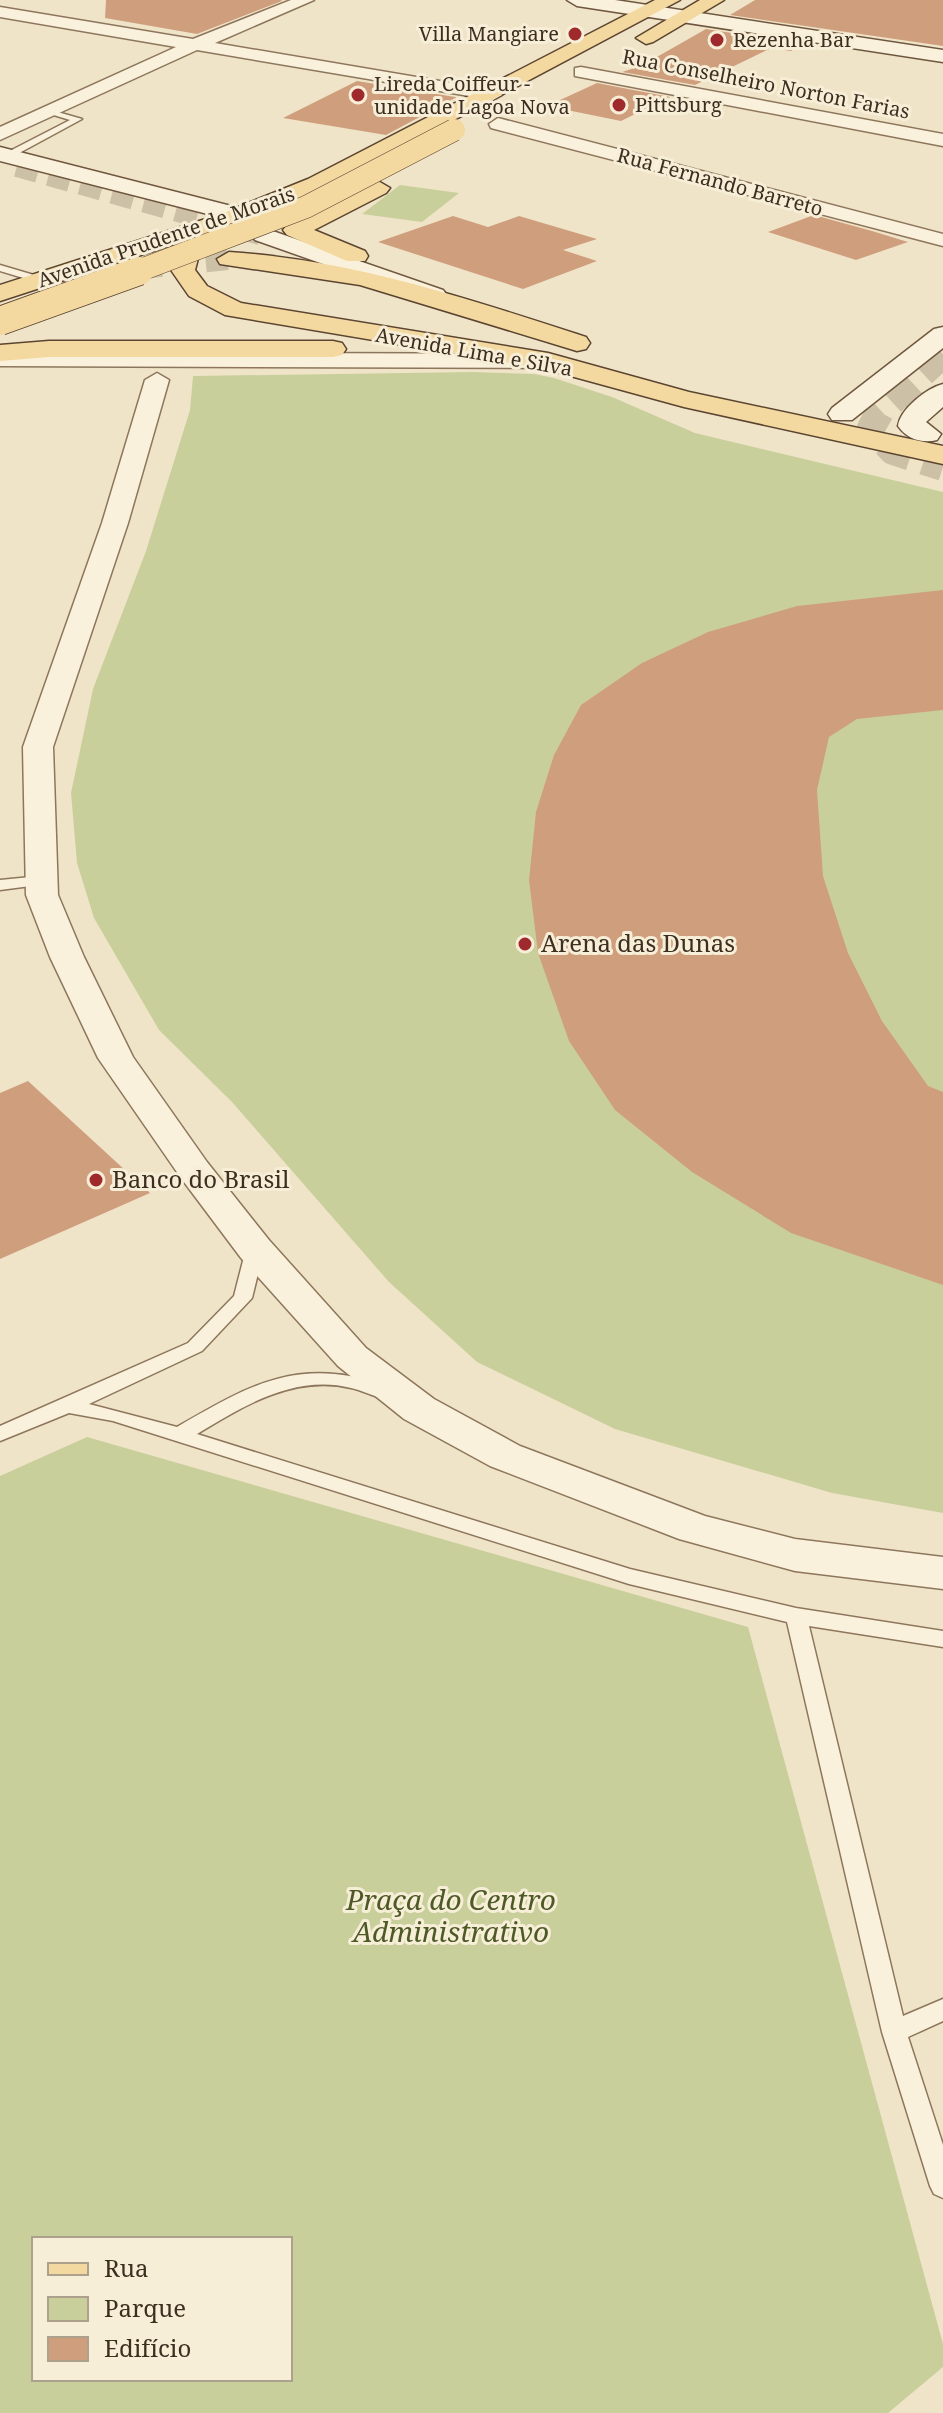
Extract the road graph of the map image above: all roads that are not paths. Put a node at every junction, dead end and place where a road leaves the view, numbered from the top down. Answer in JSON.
{"nodes":[{"id":1,"x":306,"y":0,"type":"edge"},
{"id":2,"x":577,"y":0,"type":"edge"},
{"id":3,"x":670,"y":0,"type":"edge"},
{"id":4,"x":714,"y":0,"type":"edge"},
{"id":5,"x":650,"y":11,"type":"junction"},
{"id":6,"x":0,"y":12,"type":"edge"},
{"id":7,"x":686,"y":16,"type":"junction"},
{"id":8,"x":197,"y":44,"type":"junction"},
{"id":9,"x":631,"y":46,"type":"dead end"},
{"id":10,"x":943,"y":56,"type":"edge"},
{"id":11,"x":606,"y":59,"type":"dead end"},
{"id":12,"x":581,"y":72,"type":"junction"},
{"id":13,"x":561,"y":88,"type":"dead end"},
{"id":14,"x":493,"y":95,"type":"junction"},
{"id":15,"x":523,"y":110,"type":"dead end"},
{"id":16,"x":50,"y":111,"type":"junction"},
{"id":17,"x":498,"y":124,"type":"junction"},
{"id":18,"x":943,"y":140,"type":"edge"},
{"id":19,"x":4,"y":156,"type":"edge"},
{"id":20,"x":226,"y":220,"type":"junction"},
{"id":21,"x":264,"y":235,"type":"tunnel mouth"},
{"id":22,"x":943,"y":240,"type":"edge"},
{"id":23,"x":229,"y":259,"type":"tunnel mouth"},
{"id":24,"x":0,"y":268,"type":"edge"},
{"id":25,"x":40,"y":280,"type":"junction"},
{"id":26,"x":0,"y":293,"type":"edge"},
{"id":27,"x":466,"y":307,"type":"junction"},
{"id":28,"x":0,"y":321,"type":"edge"},
{"id":29,"x":943,"y":335,"type":"edge"},
{"id":30,"x":469,"y":349,"type":"junction"},
{"id":31,"x":0,"y":356,"type":"edge"},
{"id":32,"x":548,"y":361,"type":"junction"},
{"id":33,"x":159,"y":367,"type":"junction"},
{"id":34,"x":943,"y":392,"type":"edge"},
{"id":35,"x":842,"y":414,"type":"junction"},
{"id":36,"x":938,"y":442,"type":"edge"},
{"id":37,"x":41,"y":881,"type":"junction"},
{"id":38,"x":0,"y":885,"type":"edge"},
{"id":39,"x":255,"y":1249,"type":"junction"},
{"id":40,"x":67,"y":1406,"type":"junction"},
{"id":41,"x":419,"y":1409,"type":"junction"},
{"id":42,"x":0,"y":1434,"type":"edge"},
{"id":43,"x":179,"y":1435,"type":"junction"},
{"id":44,"x":943,"y":1573,"type":"edge"},
{"id":45,"x":796,"y":1616,"type":"junction"},
{"id":46,"x":943,"y":1639,"type":"edge"},
{"id":47,"x":943,"y":2009,"type":"edge"},
{"id":48,"x":894,"y":2032,"type":"junction"},
{"id":49,"x":943,"y":2186,"type":"edge"}],
"edges":[{"from":1,"to":8,"type":"street"},
{"from":2,"to":5,"type":"main road"},
{"from":3,"to":5,"type":"main road","name":"Avenida Prudente de Morais"},
{"from":4,"to":7,"type":"main road"},
{"from":5,"to":7,"type":"main road"},
{"from":5,"to":14,"type":"main road","name":"Avenida Prudente de Morais"},
{"from":6,"to":8,"type":"street"},
{"from":7,"to":9,"type":"main road"},
{"from":7,"to":10,"type":"main road"},
{"from":8,"to":14,"type":"street"},
{"from":8,"to":16,"type":"street"},
{"from":11,"to":12,"type":"main road"},
{"from":12,"to":13,"type":"main road"},
{"from":12,"to":18,"type":"street","name":"Rua Conselheiro Norton Farias"},
{"from":12,"to":28,"type":"main road","bridge":true},
{"from":14,"to":20,"type":"main road","name":"Avenida Prudente de Morais"},
{"from":15,"to":17,"type":"main road"},
{"from":16,"to":19,"type":"street"},
{"from":16,"to":19,"type":"lane"},
{"from":17,"to":22,"type":"street","name":"Rua Fernando Barreto"},
{"from":17,"to":27,"type":"main road"},
{"from":19,"to":20,"type":"main road"},
{"from":20,"to":25,"type":"main road","name":"Avenida Prudente de Morais"},
{"from":20,"to":30,"type":"main road","name":"Avenida Lima e Silva"},
{"from":21,"to":27,"type":"main road"},
{"from":23,"to":27,"type":"main road"},
{"from":24,"to":25,"type":"lane"},
{"from":25,"to":26,"type":"main road","name":"Avenida Prudente de Morais"},
{"from":27,"to":35,"type":"main road","name":"Avenida Lima e Silva"},
{"from":29,"to":35,"type":"main road"},
{"from":30,"to":31,"type":"main road"},
{"from":30,"to":32,"type":"main road","name":"Avenida Lima e Silva"},
{"from":31,"to":33,"type":"street"},
{"from":32,"to":33,"type":"street"},
{"from":32,"to":36,"type":"main road","name":"Avenida Lima e Silva"},
{"from":33,"to":37,"type":"street"},
{"from":34,"to":36,"type":"main road"},
{"from":35,"to":36,"type":"main road","name":"Avenida Lima e Silva"},
{"from":37,"to":38,"type":"lane"},
{"from":37,"to":39,"type":"street"},
{"from":39,"to":40,"type":"lane"},
{"from":39,"to":41,"type":"street"},
{"from":40,"to":42,"type":"lane"},
{"from":40,"to":43,"type":"lane"},
{"from":41,"to":43,"type":"lane"},
{"from":41,"to":44,"type":"street"},
{"from":43,"to":45,"type":"lane"},
{"from":45,"to":46,"type":"lane"},
{"from":45,"to":48,"type":"lane"},
{"from":47,"to":48,"type":"lane"},
{"from":48,"to":49,"type":"lane"}]}
